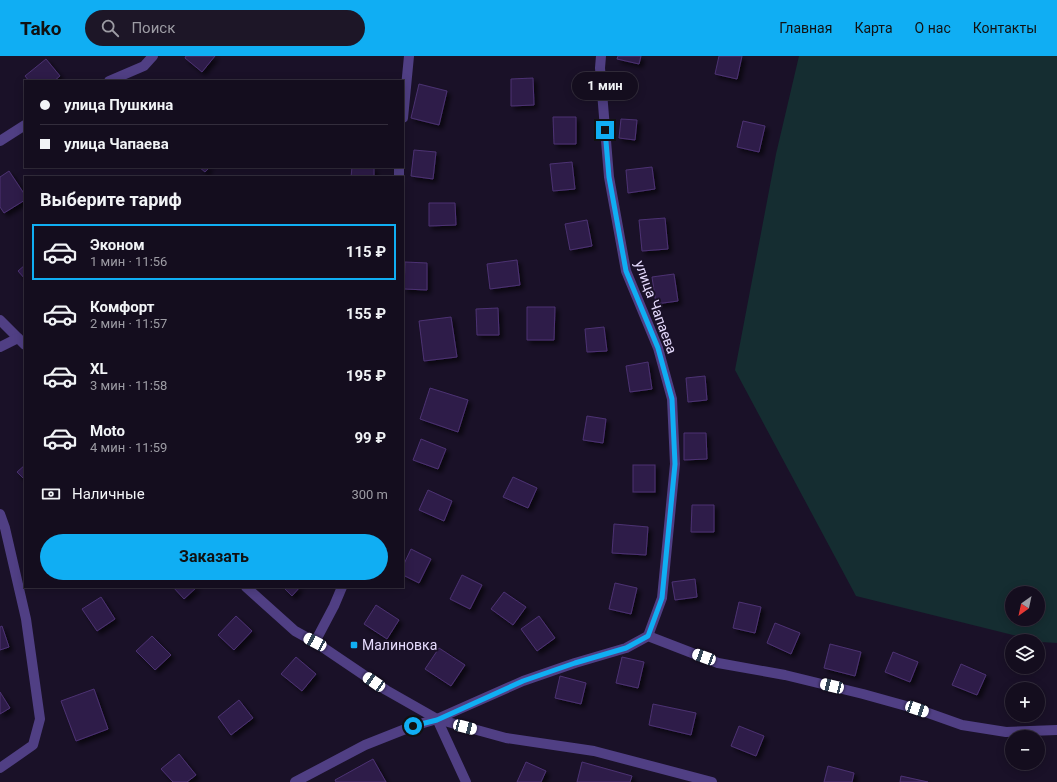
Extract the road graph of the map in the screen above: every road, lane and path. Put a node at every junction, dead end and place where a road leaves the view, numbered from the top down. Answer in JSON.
{"nodes":[{"id":1,"x":153,"y":56,"type":"edge"},
{"id":2,"x":409,"y":56,"type":"edge"},
{"id":3,"x":601,"y":56,"type":"edge"},
{"id":4,"x":111,"y":80,"type":"edge"},
{"id":5,"x":404,"y":108,"type":"edge"},
{"id":6,"x":24,"y":126,"type":"edge"},
{"id":7,"x":0,"y":142,"type":"edge"},
{"id":8,"x":0,"y":320,"type":"edge"},
{"id":9,"x":22,"y":342,"type":"edge"},
{"id":10,"x":0,"y":347,"type":"edge"},
{"id":11,"x":0,"y":514,"type":"edge"},
{"id":12,"x":247,"y":588,"type":"edge"},
{"id":13,"x":342,"y":588,"type":"edge"},
{"id":14,"x":648,"y":636,"type":"junction"},
{"id":15,"x":315,"y":642,"type":"junction"},
{"id":16,"x":437,"y":720,"type":"junction"},
{"id":17,"x":1057,"y":730,"type":"edge"},
{"id":18,"x":0,"y":768,"type":"edge"},
{"id":19,"x":295,"y":782,"type":"edge"},
{"id":20,"x":466,"y":782,"type":"edge"},
{"id":21,"x":712,"y":782,"type":"edge"}],
"edges":[{"from":1,"to":4,"type":"street"},
{"from":2,"to":5,"type":"street"},
{"from":3,"to":14,"type":"street","name":"улица Чапаева"},
{"from":6,"to":7,"type":"street"},
{"from":8,"to":9,"type":"street"},
{"from":9,"to":10,"type":"street"},
{"from":11,"to":18,"type":"street"},
{"from":12,"to":15,"type":"street"},
{"from":13,"to":15,"type":"street"},
{"from":14,"to":16,"type":"street"},
{"from":14,"to":17,"type":"street"},
{"from":15,"to":16,"type":"street"},
{"from":16,"to":19,"type":"street"},
{"from":16,"to":20,"type":"street"},
{"from":16,"to":21,"type":"street"}]}
